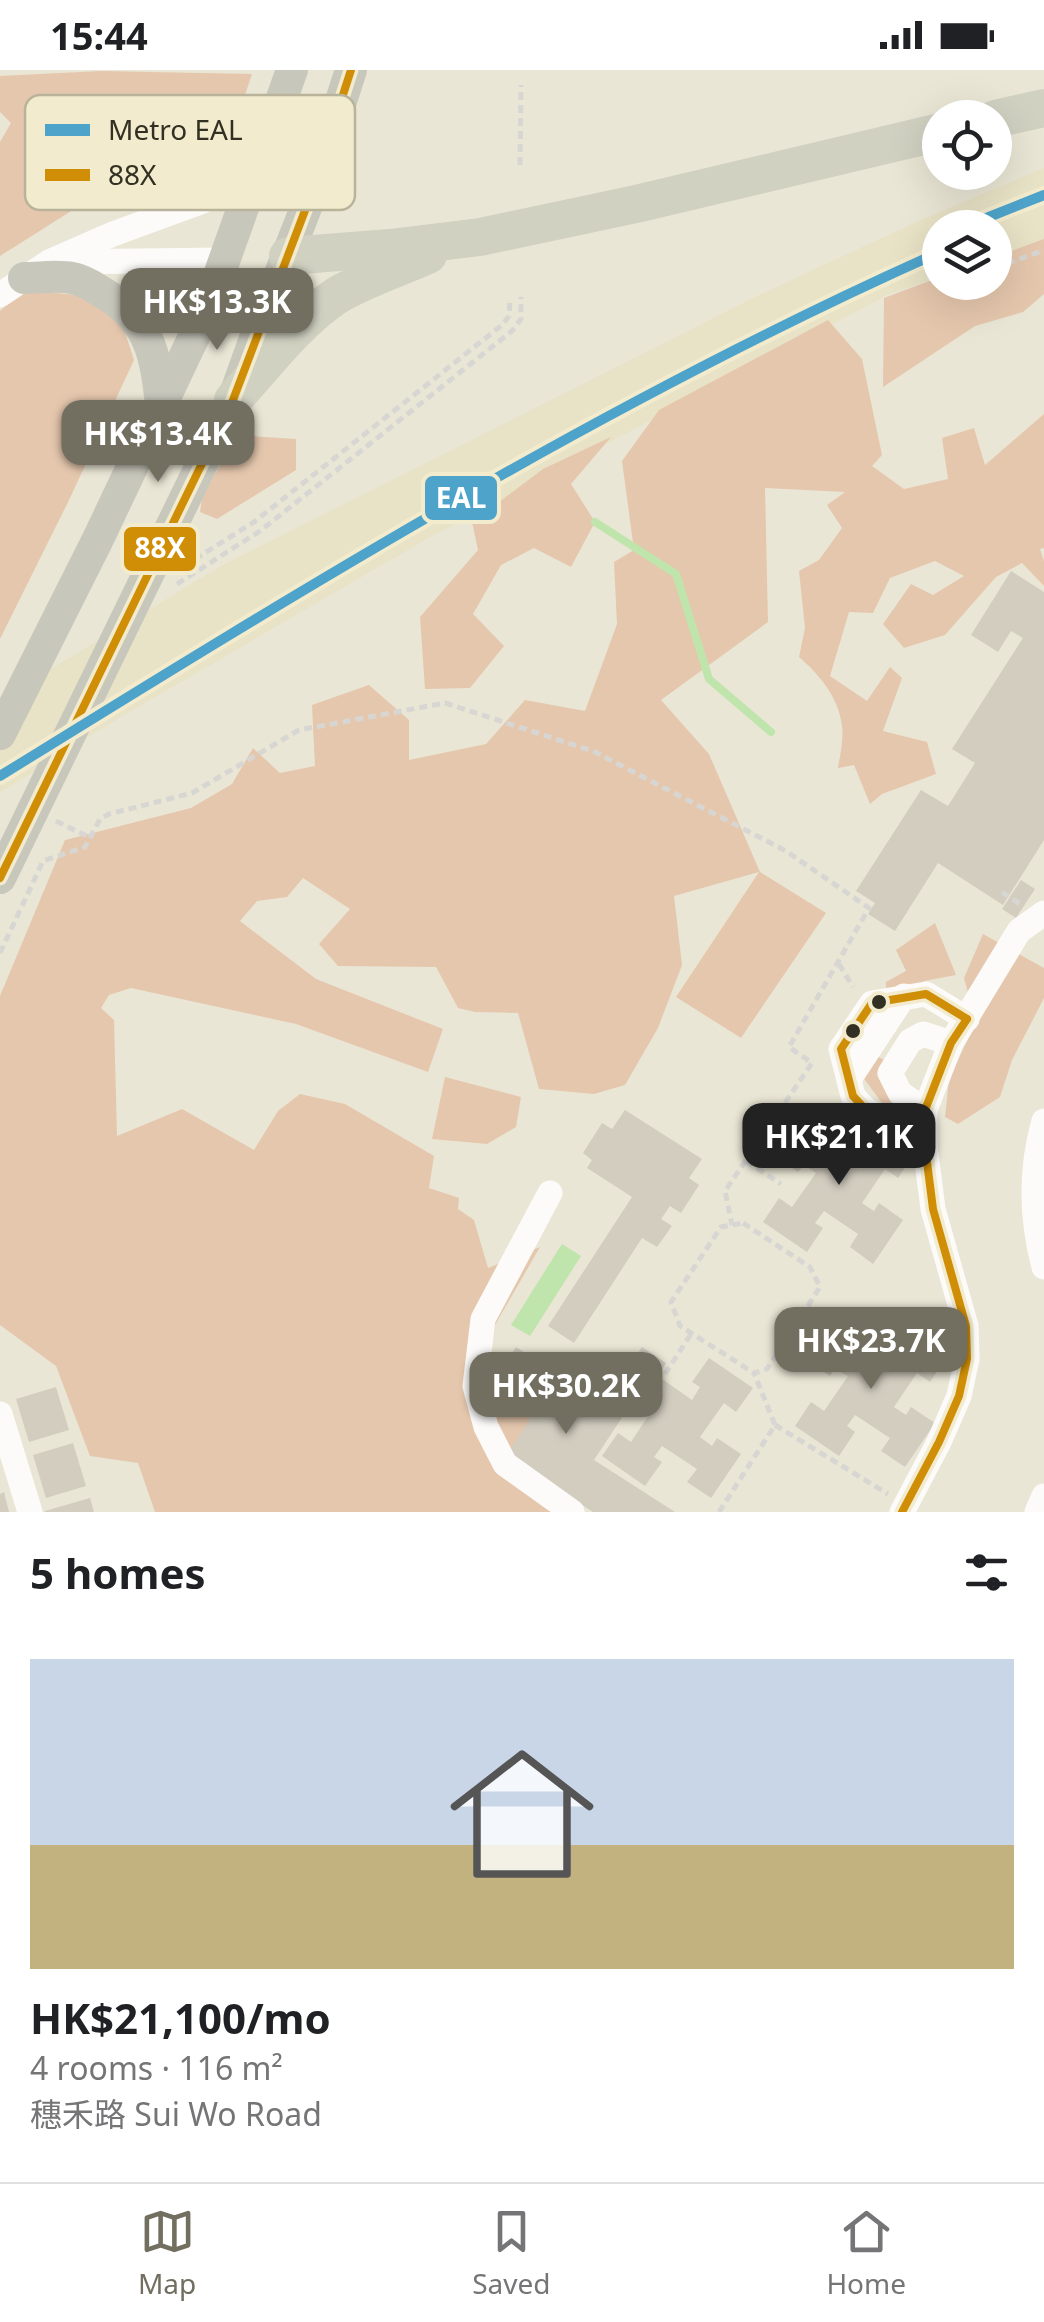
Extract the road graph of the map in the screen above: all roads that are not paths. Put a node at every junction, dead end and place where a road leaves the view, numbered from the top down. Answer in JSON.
{"nodes":[{"id":1,"x":1044,"y":108,"type":"edge"},
{"id":2,"x":1012,"y":116,"type":"edge"},
{"id":3,"x":922,"y":136,"type":"edge"},
{"id":4,"x":180,"y":210,"type":"edge"},
{"id":5,"x":243,"y":210,"type":"edge"},
{"id":6,"x":304,"y":210,"type":"edge"},
{"id":7,"x":462,"y":239,"type":"junction"},
{"id":8,"x":288,"y":256,"type":"junction"},
{"id":9,"x":224,"y":260,"type":"junction"},
{"id":10,"x":24,"y":278,"type":"edge"},
{"id":11,"x":233,"y":400,"type":"junction"},
{"id":12,"x":161,"y":405,"type":"junction"},
{"id":13,"x":0,"y":734,"type":"edge"},
{"id":14,"x":5,"y":867,"type":"edge"},
{"id":15,"x":1044,"y":913,"type":"edge"},
{"id":16,"x":966,"y":1019,"type":"junction"},
{"id":17,"x":951,"y":1042,"type":"junction"},
{"id":18,"x":925,"y":1110,"type":"junction"},
{"id":19,"x":1044,"y":1121,"type":"edge"},
{"id":20,"x":925,"y":1146,"type":"junction"},
{"id":21,"x":550,"y":1194,"type":"dead end"},
{"id":22,"x":1044,"y":1267,"type":"edge"},
{"id":23,"x":0,"y":1414,"type":"edge"},
{"id":24,"x":1044,"y":1496,"type":"edge"},
{"id":25,"x":903,"y":1508,"type":"edge"},
{"id":26,"x":30,"y":1512,"type":"edge"},
{"id":27,"x":572,"y":1512,"type":"edge"},
{"id":28,"x":1037,"y":1512,"type":"edge"}],
"edges":[{"from":1,"to":2,"type":"highway"},
{"from":3,"to":7,"type":"highway"},
{"from":4,"to":10,"type":"street"},
{"from":5,"to":9,"type":"main road"},
{"from":6,"to":8,"type":"main road"},
{"from":7,"to":8,"type":"highway"},
{"from":7,"to":11,"type":"highway"},
{"from":8,"to":9,"type":"main road"},
{"from":8,"to":11,"type":"main road"},
{"from":9,"to":10,"type":"street"},
{"from":9,"to":12,"type":"main road"},
{"from":10,"to":12,"type":"main road"},
{"from":11,"to":14,"type":"main road"},
{"from":12,"to":13,"type":"main road"},
{"from":15,"to":16,"type":"street"},
{"from":16,"to":17,"type":"street"},
{"from":16,"to":20,"type":"street"},
{"from":17,"to":18,"type":"street"},
{"from":17,"to":18,"type":"street"},
{"from":18,"to":20,"type":"street"},
{"from":19,"to":22,"type":"street"},
{"from":20,"to":25,"type":"street"},
{"from":21,"to":27,"type":"street"},
{"from":23,"to":26,"type":"street"},
{"from":24,"to":28,"type":"street"}]}
